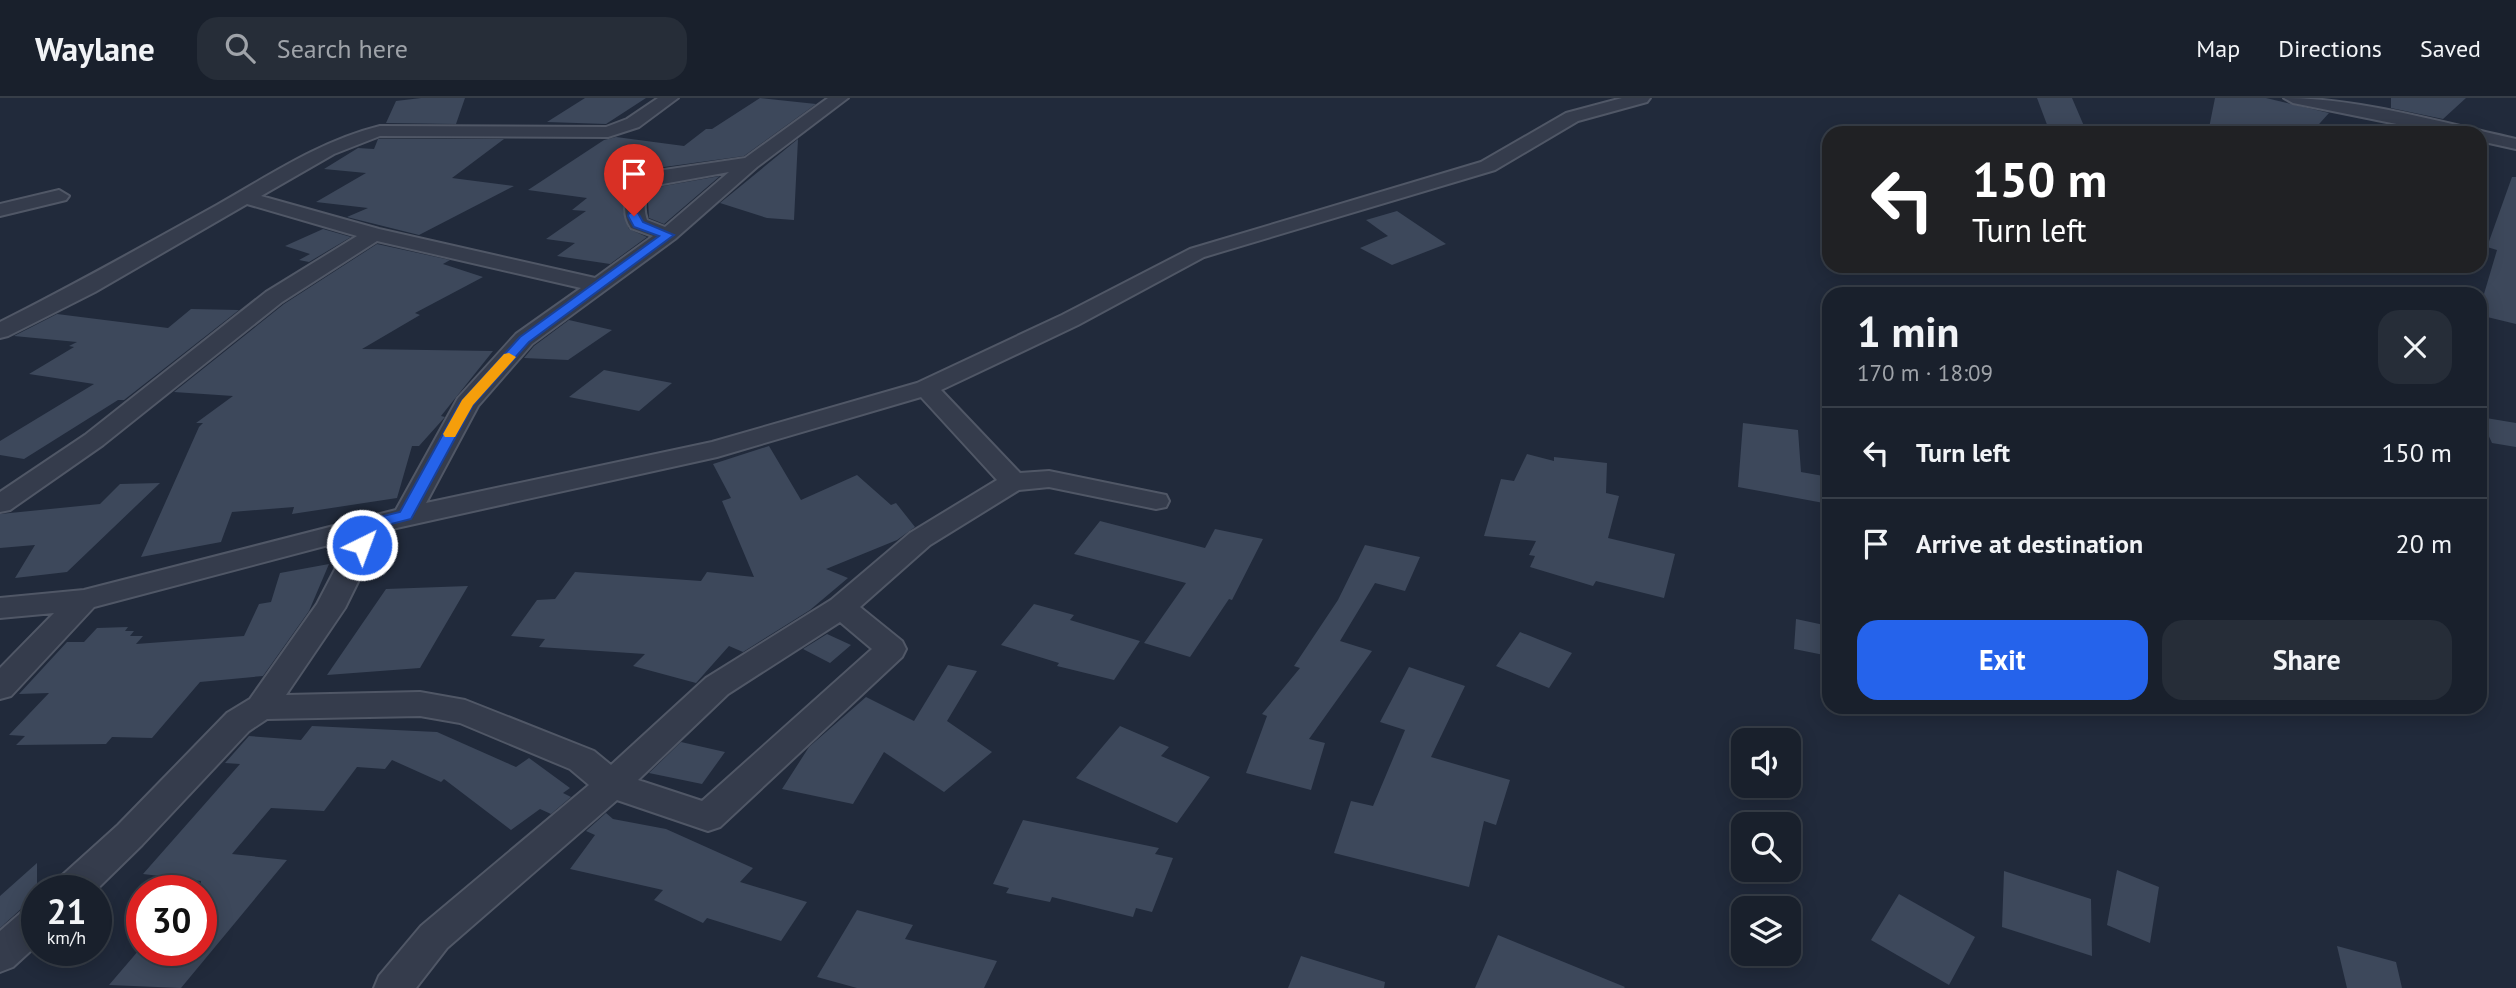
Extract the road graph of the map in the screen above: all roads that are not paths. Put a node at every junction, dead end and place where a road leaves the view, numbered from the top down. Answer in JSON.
{"nodes":[{"id":1,"x":669,"y":98,"type":"edge"},
{"id":2,"x":803,"y":98,"type":"edge"},
{"id":3,"x":1641,"y":98,"type":"edge"},
{"id":4,"x":2292,"y":98,"type":"edge"},
{"id":5,"x":834,"y":101,"type":"edge"},
{"id":6,"x":2433,"y":126,"type":"edge"},
{"id":7,"x":2487,"y":138,"type":"edge"},
{"id":8,"x":2516,"y":144,"type":"edge"},
{"id":9,"x":750,"y":163,"type":"junction"},
{"id":10,"x":59,"y":196,"type":"dead end"},
{"id":11,"x":245,"y":197,"type":"junction"},
{"id":12,"x":0,"y":210,"type":"edge"},
{"id":13,"x":374,"y":234,"type":"junction"},
{"id":14,"x":668,"y":235,"type":"junction"},
{"id":15,"x":597,"y":285,"type":"junction"},
{"id":16,"x":0,"y":331,"type":"edge"},
{"id":17,"x":926,"y":388,"type":"junction"},
{"id":18,"x":1013,"y":482,"type":"junction"},
{"id":19,"x":1156,"y":501,"type":"dead end"},
{"id":20,"x":0,"y":504,"type":"edge"},
{"id":21,"x":406,"y":516,"type":"junction"},
{"id":22,"x":373,"y":524,"type":"junction"},
{"id":23,"x":83,"y":600,"type":"junction"},
{"id":24,"x":841,"y":607,"type":"junction"},
{"id":25,"x":0,"y":608,"type":"edge"},
{"id":26,"x":0,"y":688,"type":"edge"},
{"id":27,"x":261,"y":707,"type":"junction"},
{"id":28,"x":612,"y":785,"type":"junction"},
{"id":29,"x":87,"y":875,"type":"edge"},
{"id":30,"x":21,"y":936,"type":"edge"},
{"id":31,"x":0,"y":955,"type":"edge"},
{"id":32,"x":393,"y":988,"type":"edge"}],
"edges":[{"from":1,"to":11,"type":"street"},
{"from":2,"to":5,"type":"street"},
{"from":3,"to":17,"type":"street"},
{"from":4,"to":6,"type":"street"},
{"from":5,"to":9,"type":"street"},
{"from":7,"to":8,"type":"street"},
{"from":9,"to":14,"type":"street"},
{"from":9,"to":14,"type":"street"},
{"from":10,"to":12,"type":"street"},
{"from":11,"to":13,"type":"street"},
{"from":11,"to":16,"type":"street"},
{"from":13,"to":15,"type":"street"},
{"from":13,"to":20,"type":"street"},
{"from":14,"to":15,"type":"street"},
{"from":15,"to":21,"type":"street"},
{"from":17,"to":18,"type":"street"},
{"from":17,"to":21,"type":"street"},
{"from":18,"to":19,"type":"street"},
{"from":18,"to":24,"type":"street"},
{"from":21,"to":22,"type":"street"},
{"from":22,"to":23,"type":"street"},
{"from":22,"to":27,"type":"street"},
{"from":23,"to":25,"type":"street"},
{"from":23,"to":26,"type":"street"},
{"from":24,"to":28,"type":"street"},
{"from":24,"to":28,"type":"street"},
{"from":27,"to":28,"type":"street"},
{"from":27,"to":29,"type":"street"},
{"from":28,"to":32,"type":"street"},
{"from":30,"to":31,"type":"street"}]}
